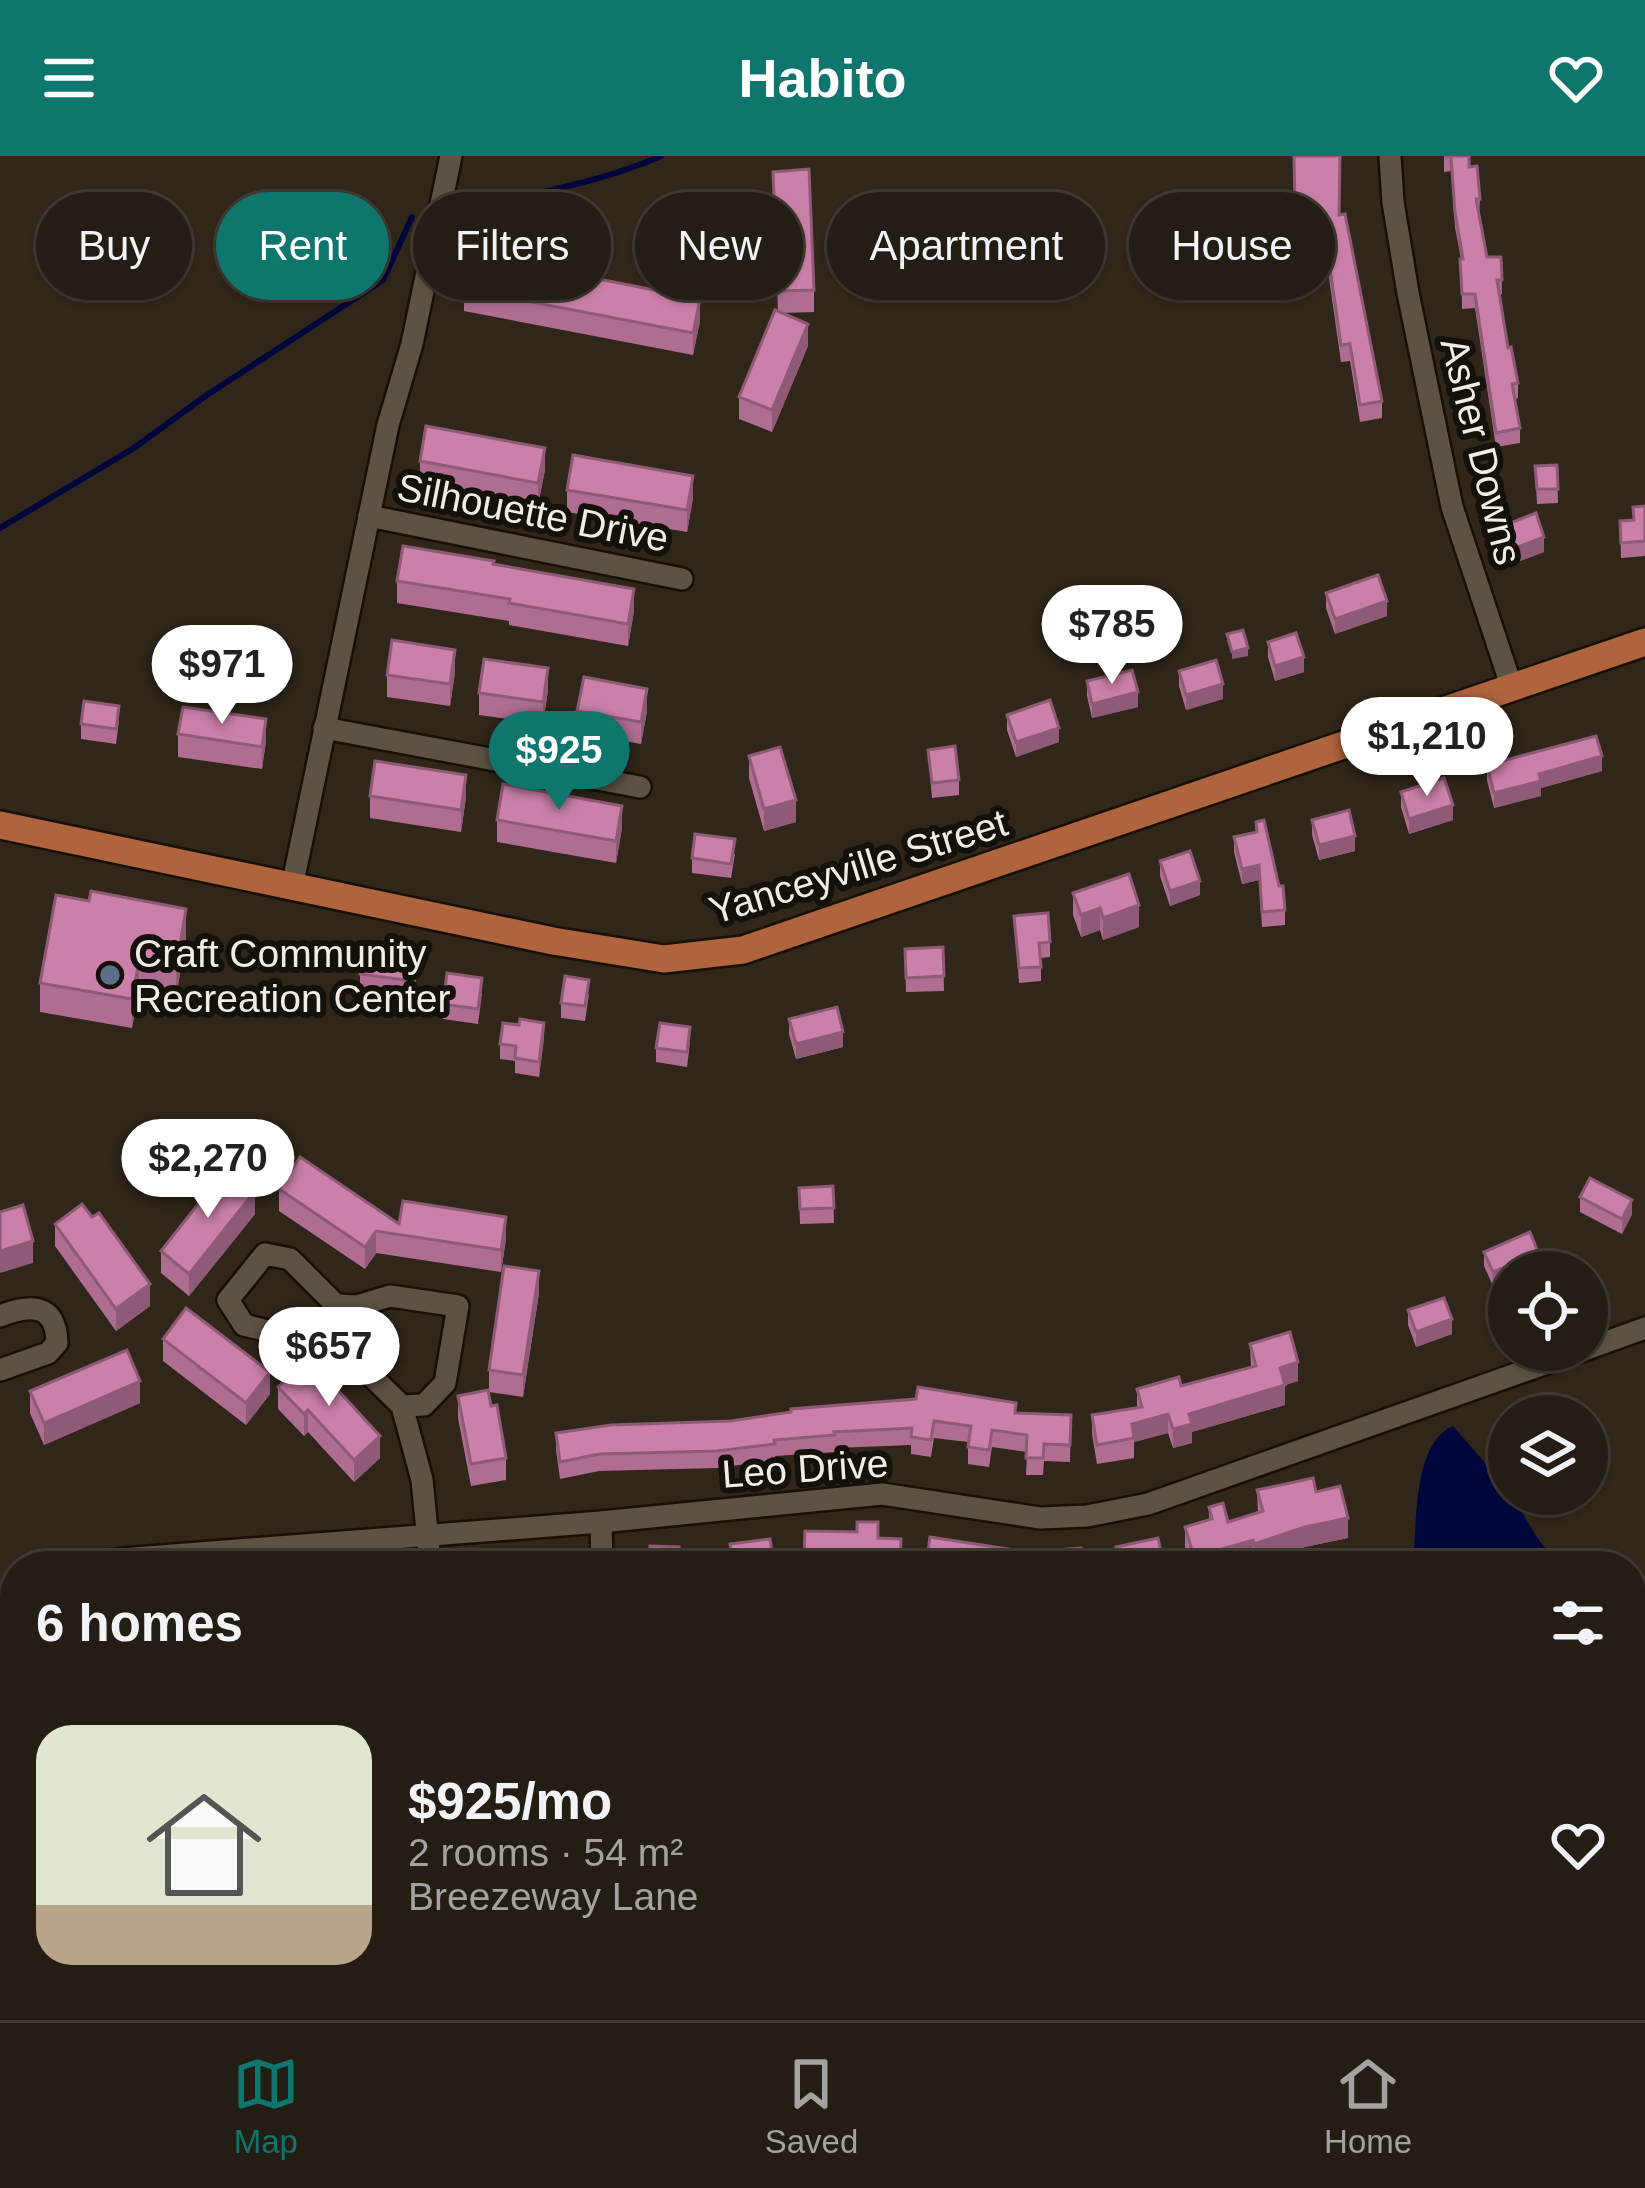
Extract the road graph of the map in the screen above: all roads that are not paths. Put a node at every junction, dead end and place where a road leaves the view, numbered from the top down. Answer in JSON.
{"nodes":[{"id":1,"x":451,"y":156,"type":"edge"},
{"id":2,"x":1390,"y":156,"type":"edge"},
{"id":3,"x":369,"y":516,"type":"junction"},
{"id":4,"x":682,"y":579,"type":"dead end"},
{"id":5,"x":1645,"y":642,"type":"edge"},
{"id":6,"x":1512,"y":688,"type":"junction"},
{"id":7,"x":324,"y":728,"type":"junction"},
{"id":8,"x":640,"y":787,"type":"dead end"},
{"id":9,"x":0,"y":825,"type":"edge"},
{"id":10,"x":292,"y":887,"type":"junction"},
{"id":11,"x":357,"y":1306,"type":"junction"},
{"id":12,"x":0,"y":1316,"type":"edge"},
{"id":13,"x":1645,"y":1328,"type":"edge"},
{"id":14,"x":1608,"y":1342,"type":"edge"},
{"id":15,"x":345,"y":1350,"type":"junction"},
{"id":16,"x":0,"y":1370,"type":"edge"},
{"id":17,"x":1526,"y":1371,"type":"edge"},
{"id":18,"x":402,"y":1406,"type":"junction"},
{"id":19,"x":602,"y":1522,"type":"junction"},
{"id":20,"x":428,"y":1535,"type":"junction"},
{"id":21,"x":288,"y":1551,"type":"edge"},
{"id":22,"x":428,"y":1551,"type":"edge"},
{"id":23,"x":602,"y":1551,"type":"edge"}],
"edges":[{"from":1,"to":3,"type":"street"},
{"from":2,"to":6,"type":"street","name":"Asher Downs"},
{"from":3,"to":4,"type":"street","name":"Silhouette Drive"},
{"from":3,"to":7,"type":"street"},
{"from":5,"to":6,"type":"main road","name":"Yanceyville Street"},
{"from":6,"to":10,"type":"main road","name":"Yanceyville Street"},
{"from":7,"to":8,"type":"street"},
{"from":7,"to":10,"type":"street"},
{"from":9,"to":10,"type":"main road","name":"Yanceyville Street"},
{"from":11,"to":15,"type":"street"},
{"from":11,"to":15,"type":"street"},
{"from":11,"to":18,"type":"street"},
{"from":12,"to":16,"type":"street"},
{"from":13,"to":14,"type":"street","name":"Leo Drive"},
{"from":15,"to":18,"type":"street"},
{"from":17,"to":19,"type":"street","name":"Leo Drive"},
{"from":18,"to":20,"type":"street"},
{"from":19,"to":20,"type":"street","name":"Leo Drive"},
{"from":19,"to":23,"type":"street"},
{"from":20,"to":21,"type":"street","name":"Leo Drive"},
{"from":20,"to":22,"type":"street"}]}
